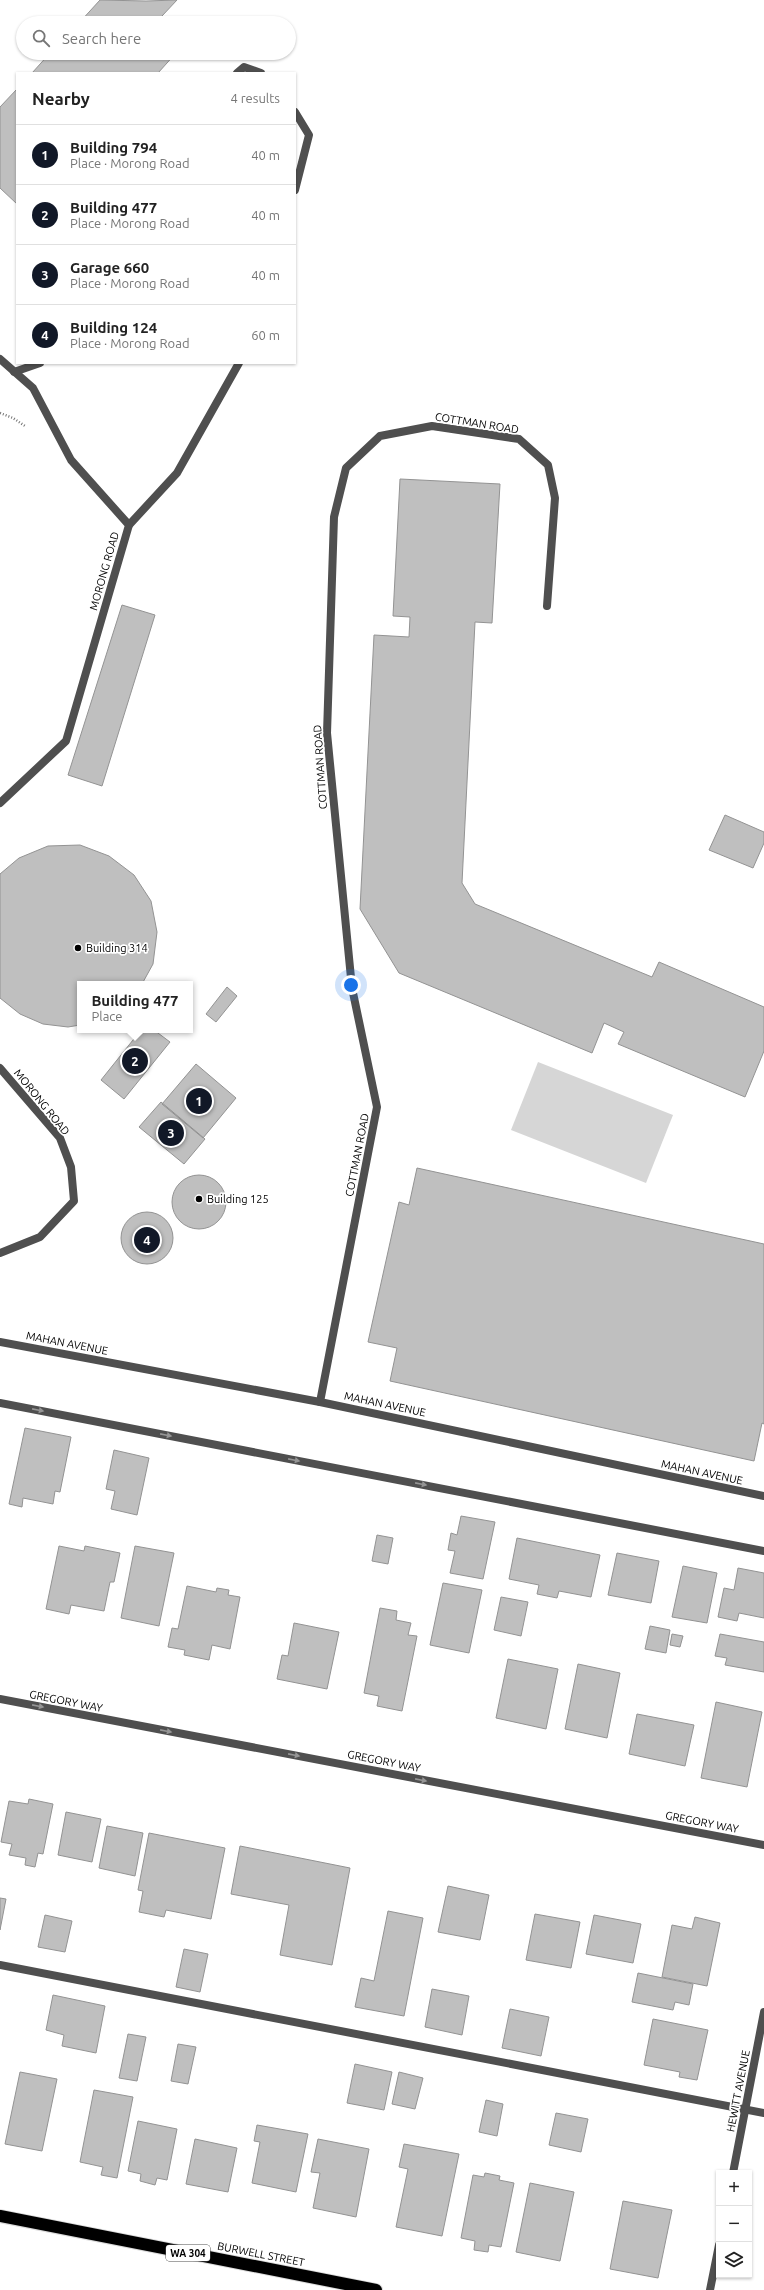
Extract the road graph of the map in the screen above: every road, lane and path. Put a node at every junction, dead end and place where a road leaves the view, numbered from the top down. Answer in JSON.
{"nodes":[{"id":1,"x":238,"y":72,"type":"edge"},
{"id":2,"x":258,"y":72,"type":"edge"},
{"id":3,"x":296,"y":114,"type":"edge"},
{"id":4,"x":296,"y":186,"type":"edge"},
{"id":5,"x":0,"y":359,"type":"edge"},
{"id":6,"x":37,"y":364,"type":"edge"},
{"id":7,"x":238,"y":364,"type":"edge"},
{"id":8,"x":14,"y":372,"type":"junction"},
{"id":9,"x":128,"y":525,"type":"junction"},
{"id":10,"x":547,"y":606,"type":"dead end"},
{"id":11,"x":0,"y":803,"type":"edge"},
{"id":12,"x":0,"y":1068,"type":"edge"},
{"id":13,"x":0,"y":1253,"type":"edge"},
{"id":14,"x":0,"y":1342,"type":"edge"},
{"id":15,"x":320,"y":1402,"type":"junction"},
{"id":16,"x":0,"y":1403,"type":"edge"},
{"id":17,"x":764,"y":1496,"type":"edge"},
{"id":18,"x":764,"y":1550,"type":"edge"},
{"id":19,"x":0,"y":1699,"type":"edge"},
{"id":20,"x":764,"y":1845,"type":"edge"},
{"id":21,"x":0,"y":1964,"type":"edge"},
{"id":22,"x":764,"y":2012,"type":"edge"},
{"id":23,"x":745,"y":2109,"type":"junction"},
{"id":24,"x":764,"y":2113,"type":"edge"},
{"id":25,"x":734,"y":2170,"type":"edge"},
{"id":26,"x":0,"y":2216,"type":"edge"},
{"id":27,"x":716,"y":2260,"type":"edge"},
{"id":28,"x":376,"y":2290,"type":"edge"},
{"id":29,"x":710,"y":2290,"type":"edge"}],
"edges":[{"from":1,"to":2,"type":"street"},
{"from":3,"to":4,"type":"street"},
{"from":5,"to":8,"type":"street","name":"MORONG ROAD"},
{"from":6,"to":8,"type":"street"},
{"from":7,"to":9,"type":"street"},
{"from":8,"to":9,"type":"street","name":"MORONG ROAD"},
{"from":9,"to":11,"type":"street","name":"MORONG ROAD"},
{"from":10,"to":15,"type":"street","name":"COTTMAN ROAD"},
{"from":12,"to":13,"type":"street","name":"MORONG ROAD"},
{"from":14,"to":15,"type":"street","name":"MAHAN AVENUE"},
{"from":15,"to":17,"type":"street","name":"MAHAN AVENUE"},
{"from":16,"to":18,"type":"street","one_way":true},
{"from":19,"to":20,"type":"street","name":"GREGORY WAY","one_way":true},
{"from":21,"to":23,"type":"street"},
{"from":22,"to":23,"type":"street","name":"HEWITT AVENUE"},
{"from":23,"to":24,"type":"street"},
{"from":23,"to":25,"type":"street","name":"HEWITT AVENUE"},
{"from":26,"to":28,"type":"highway","name":"BURWELL STREET","number":"WA 304"},
{"from":27,"to":29,"type":"street"}]}
